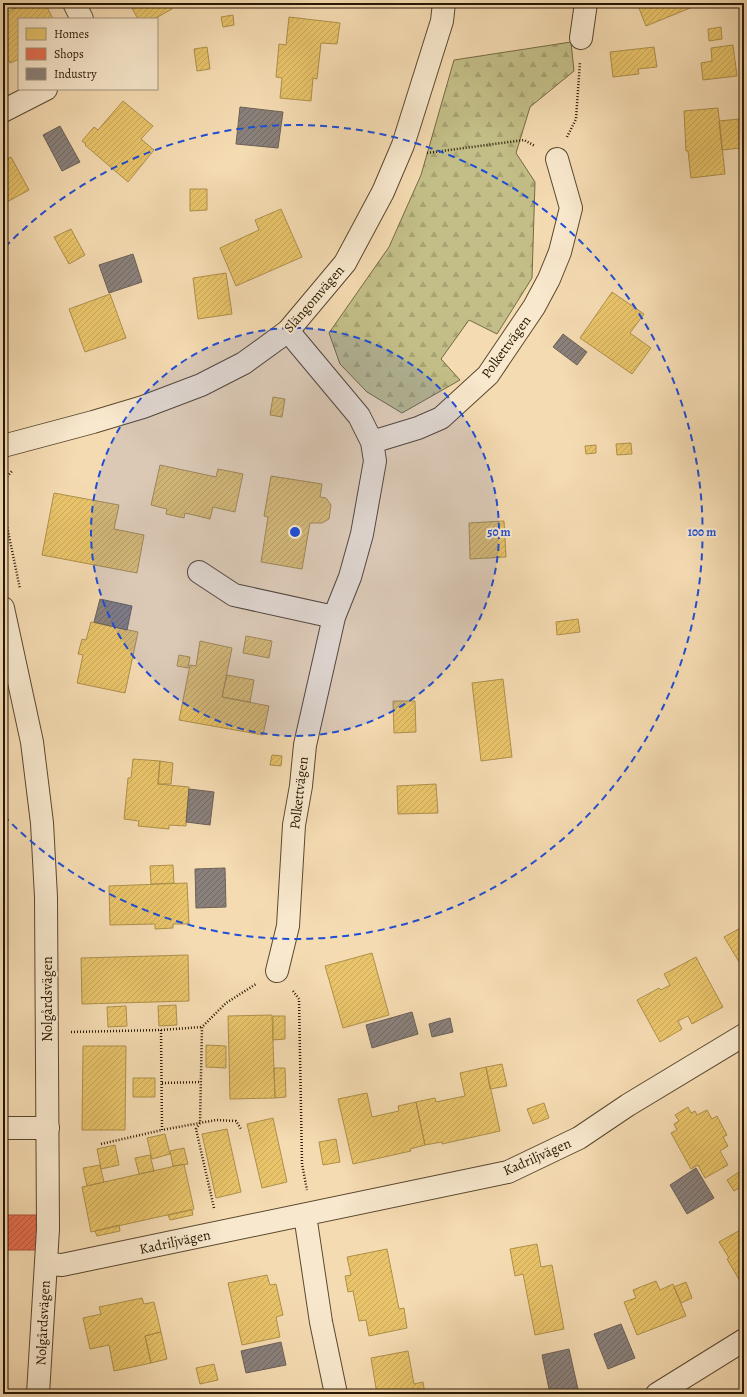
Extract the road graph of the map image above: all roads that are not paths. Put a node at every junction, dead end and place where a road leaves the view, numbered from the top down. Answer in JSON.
{"nodes":[{"id":1,"x":74,"y":3,"type":"edge"},
{"id":2,"x":444,"y":3,"type":"edge"},
{"id":3,"x":586,"y":3,"type":"edge"},
{"id":4,"x":82,"y":18,"type":"edge"},
{"id":5,"x":581,"y":38,"type":"road end"},
{"id":6,"x":44,"y":90,"type":"edge"},
{"id":7,"x":3,"y":110,"type":"edge"},
{"id":8,"x":557,"y":159,"type":"road end"},
{"id":9,"x":288,"y":331,"type":"junction"},
{"id":10,"x":372,"y":442,"type":"junction"},
{"id":11,"x":3,"y":446,"type":"edge"},
{"id":12,"x":198,"y":572,"type":"dead end"},
{"id":13,"x":3,"y":608,"type":"edge"},
{"id":14,"x":334,"y":617,"type":"junction"},
{"id":15,"x":277,"y":971,"type":"road end"},
{"id":16,"x":744,"y":1035,"type":"edge"},
{"id":17,"x":3,"y":1128,"type":"edge"},
{"id":18,"x":48,"y":1128,"type":"junction"},
{"id":19,"x":305,"y":1215,"type":"junction"},
{"id":20,"x":46,"y":1264,"type":"junction"},
{"id":21,"x":744,"y":1340,"type":"edge"},
{"id":22,"x":38,"y":1394,"type":"edge"},
{"id":23,"x":336,"y":1394,"type":"edge"},
{"id":24,"x":657,"y":1394,"type":"edge"}],
"edges":[{"from":1,"to":4,"type":"street"},
{"from":2,"to":9,"type":"street","name":"Slängomvägen"},
{"from":3,"to":5,"type":"street"},
{"from":6,"to":7,"type":"street"},
{"from":8,"to":10,"type":"street","name":"Polkettvägen"},
{"from":9,"to":10,"type":"street"},
{"from":9,"to":11,"type":"street","name":"Slängomvägen"},
{"from":10,"to":14,"type":"street","name":"Polkettvägen"},
{"from":12,"to":14,"type":"street"},
{"from":13,"to":18,"type":"street","name":"Nolgårdsvägen"},
{"from":14,"to":15,"type":"street","name":"Polkettvägen"},
{"from":16,"to":19,"type":"street","name":"Kadriljvägen"},
{"from":17,"to":18,"type":"street"},
{"from":18,"to":20,"type":"street","name":"Nolgårdsvägen"},
{"from":19,"to":20,"type":"street","name":"Kadriljvägen"},
{"from":19,"to":23,"type":"street"},
{"from":20,"to":22,"type":"street","name":"Nolgårdsvägen"},
{"from":21,"to":24,"type":"street"}]}
